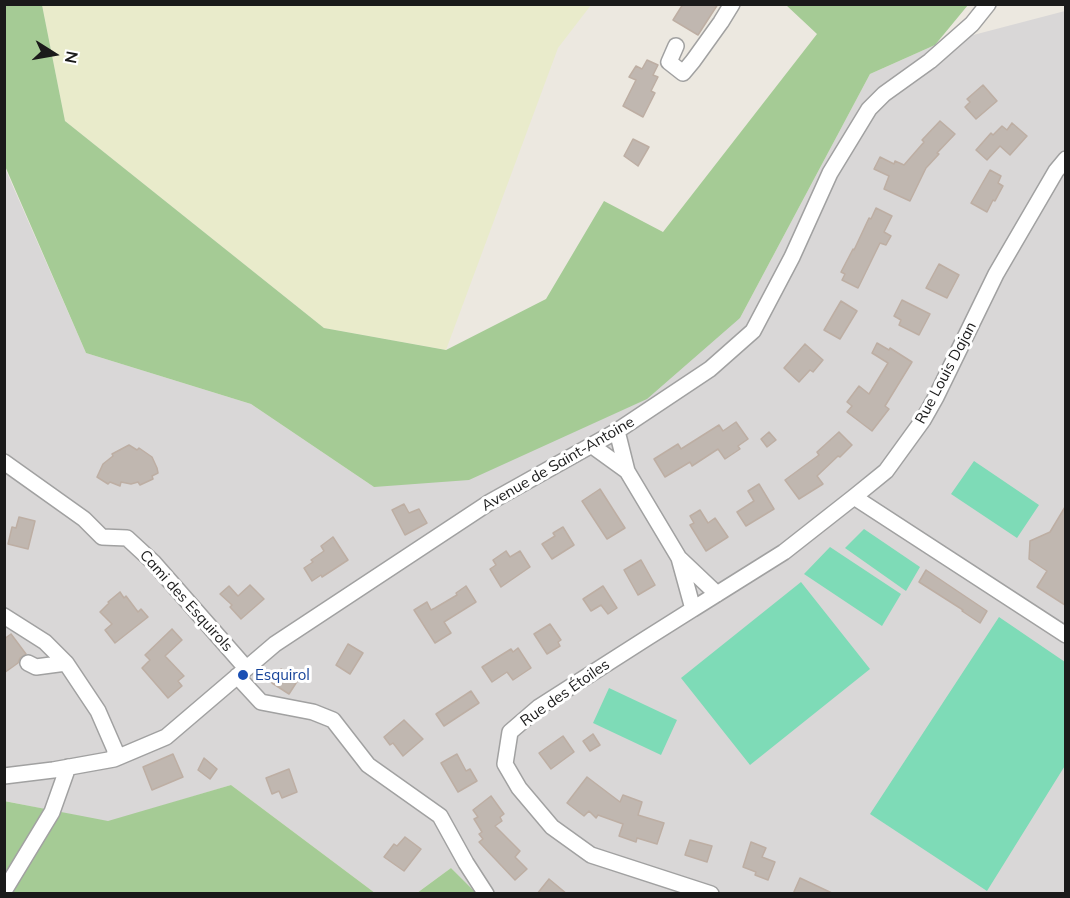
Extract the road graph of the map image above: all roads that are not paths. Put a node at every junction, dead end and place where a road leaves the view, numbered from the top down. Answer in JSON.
{"nodes":[{"id":1,"x":732,"y":4,"type":"edge"},
{"id":2,"x":988,"y":4,"type":"edge"},
{"id":3,"x":675,"y":45,"type":"dead end"},
{"id":4,"x":1065,"y":159,"type":"edge"},
{"id":5,"x":617,"y":431,"type":"junction"},
{"id":6,"x":591,"y":446,"type":"junction"},
{"id":7,"x":4,"y":462,"type":"edge"},
{"id":8,"x":627,"y":471,"type":"junction"},
{"id":9,"x":854,"y":498,"type":"junction"},
{"id":10,"x":679,"y":558,"type":"junction"},
{"id":11,"x":717,"y":594,"type":"junction"},
{"id":12,"x":693,"y":609,"type":"junction"},
{"id":13,"x":4,"y":616,"type":"edge"},
{"id":14,"x":1065,"y":635,"type":"edge"},
{"id":15,"x":28,"y":663,"type":"dead end"},
{"id":16,"x":66,"y":663,"type":"junction"},
{"id":17,"x":242,"y":672,"type":"junction"},
{"id":18,"x":114,"y":759,"type":"junction"},
{"id":19,"x":68,"y":767,"type":"junction"},
{"id":20,"x":4,"y":776,"type":"edge"},
{"id":21,"x":4,"y":891,"type":"edge"},
{"id":22,"x":486,"y":894,"type":"edge"},
{"id":23,"x":711,"y":894,"type":"edge"}],
"edges":[{"from":1,"to":3,"type":"street"},
{"from":2,"to":5,"type":"street","name":"Avenue de Saint-Antoine"},
{"from":4,"to":9,"type":"street","name":"Rue Louis Dajan"},
{"from":5,"to":6,"type":"street","name":"Avenue de Saint-Antoine"},
{"from":5,"to":8,"type":"street"},
{"from":6,"to":8,"type":"street"},
{"from":6,"to":17,"type":"street","name":"Avenue de Saint-Antoine"},
{"from":7,"to":17,"type":"street","name":"Cami des Esquirols"},
{"from":8,"to":10,"type":"street"},
{"from":9,"to":11,"type":"street","name":"Rue Louis Dajan"},
{"from":9,"to":14,"type":"street"},
{"from":10,"to":11,"type":"street"},
{"from":10,"to":12,"type":"street"},
{"from":11,"to":12,"type":"street","name":"Rue Louis Dajan"},
{"from":12,"to":23,"type":"street","name":"Rue des Étoiles"},
{"from":13,"to":16,"type":"street"},
{"from":15,"to":16,"type":"street"},
{"from":16,"to":18,"type":"street"},
{"from":17,"to":18,"type":"street","name":"Avenue de Saint-Antoine"},
{"from":17,"to":22,"type":"street","name":"Cami des Esquirols"},
{"from":18,"to":19,"type":"street","name":"Avenue de Saint-Antoine"},
{"from":19,"to":20,"type":"street","name":"Avenue de Saint-Antoine"},
{"from":19,"to":21,"type":"street"}]}
